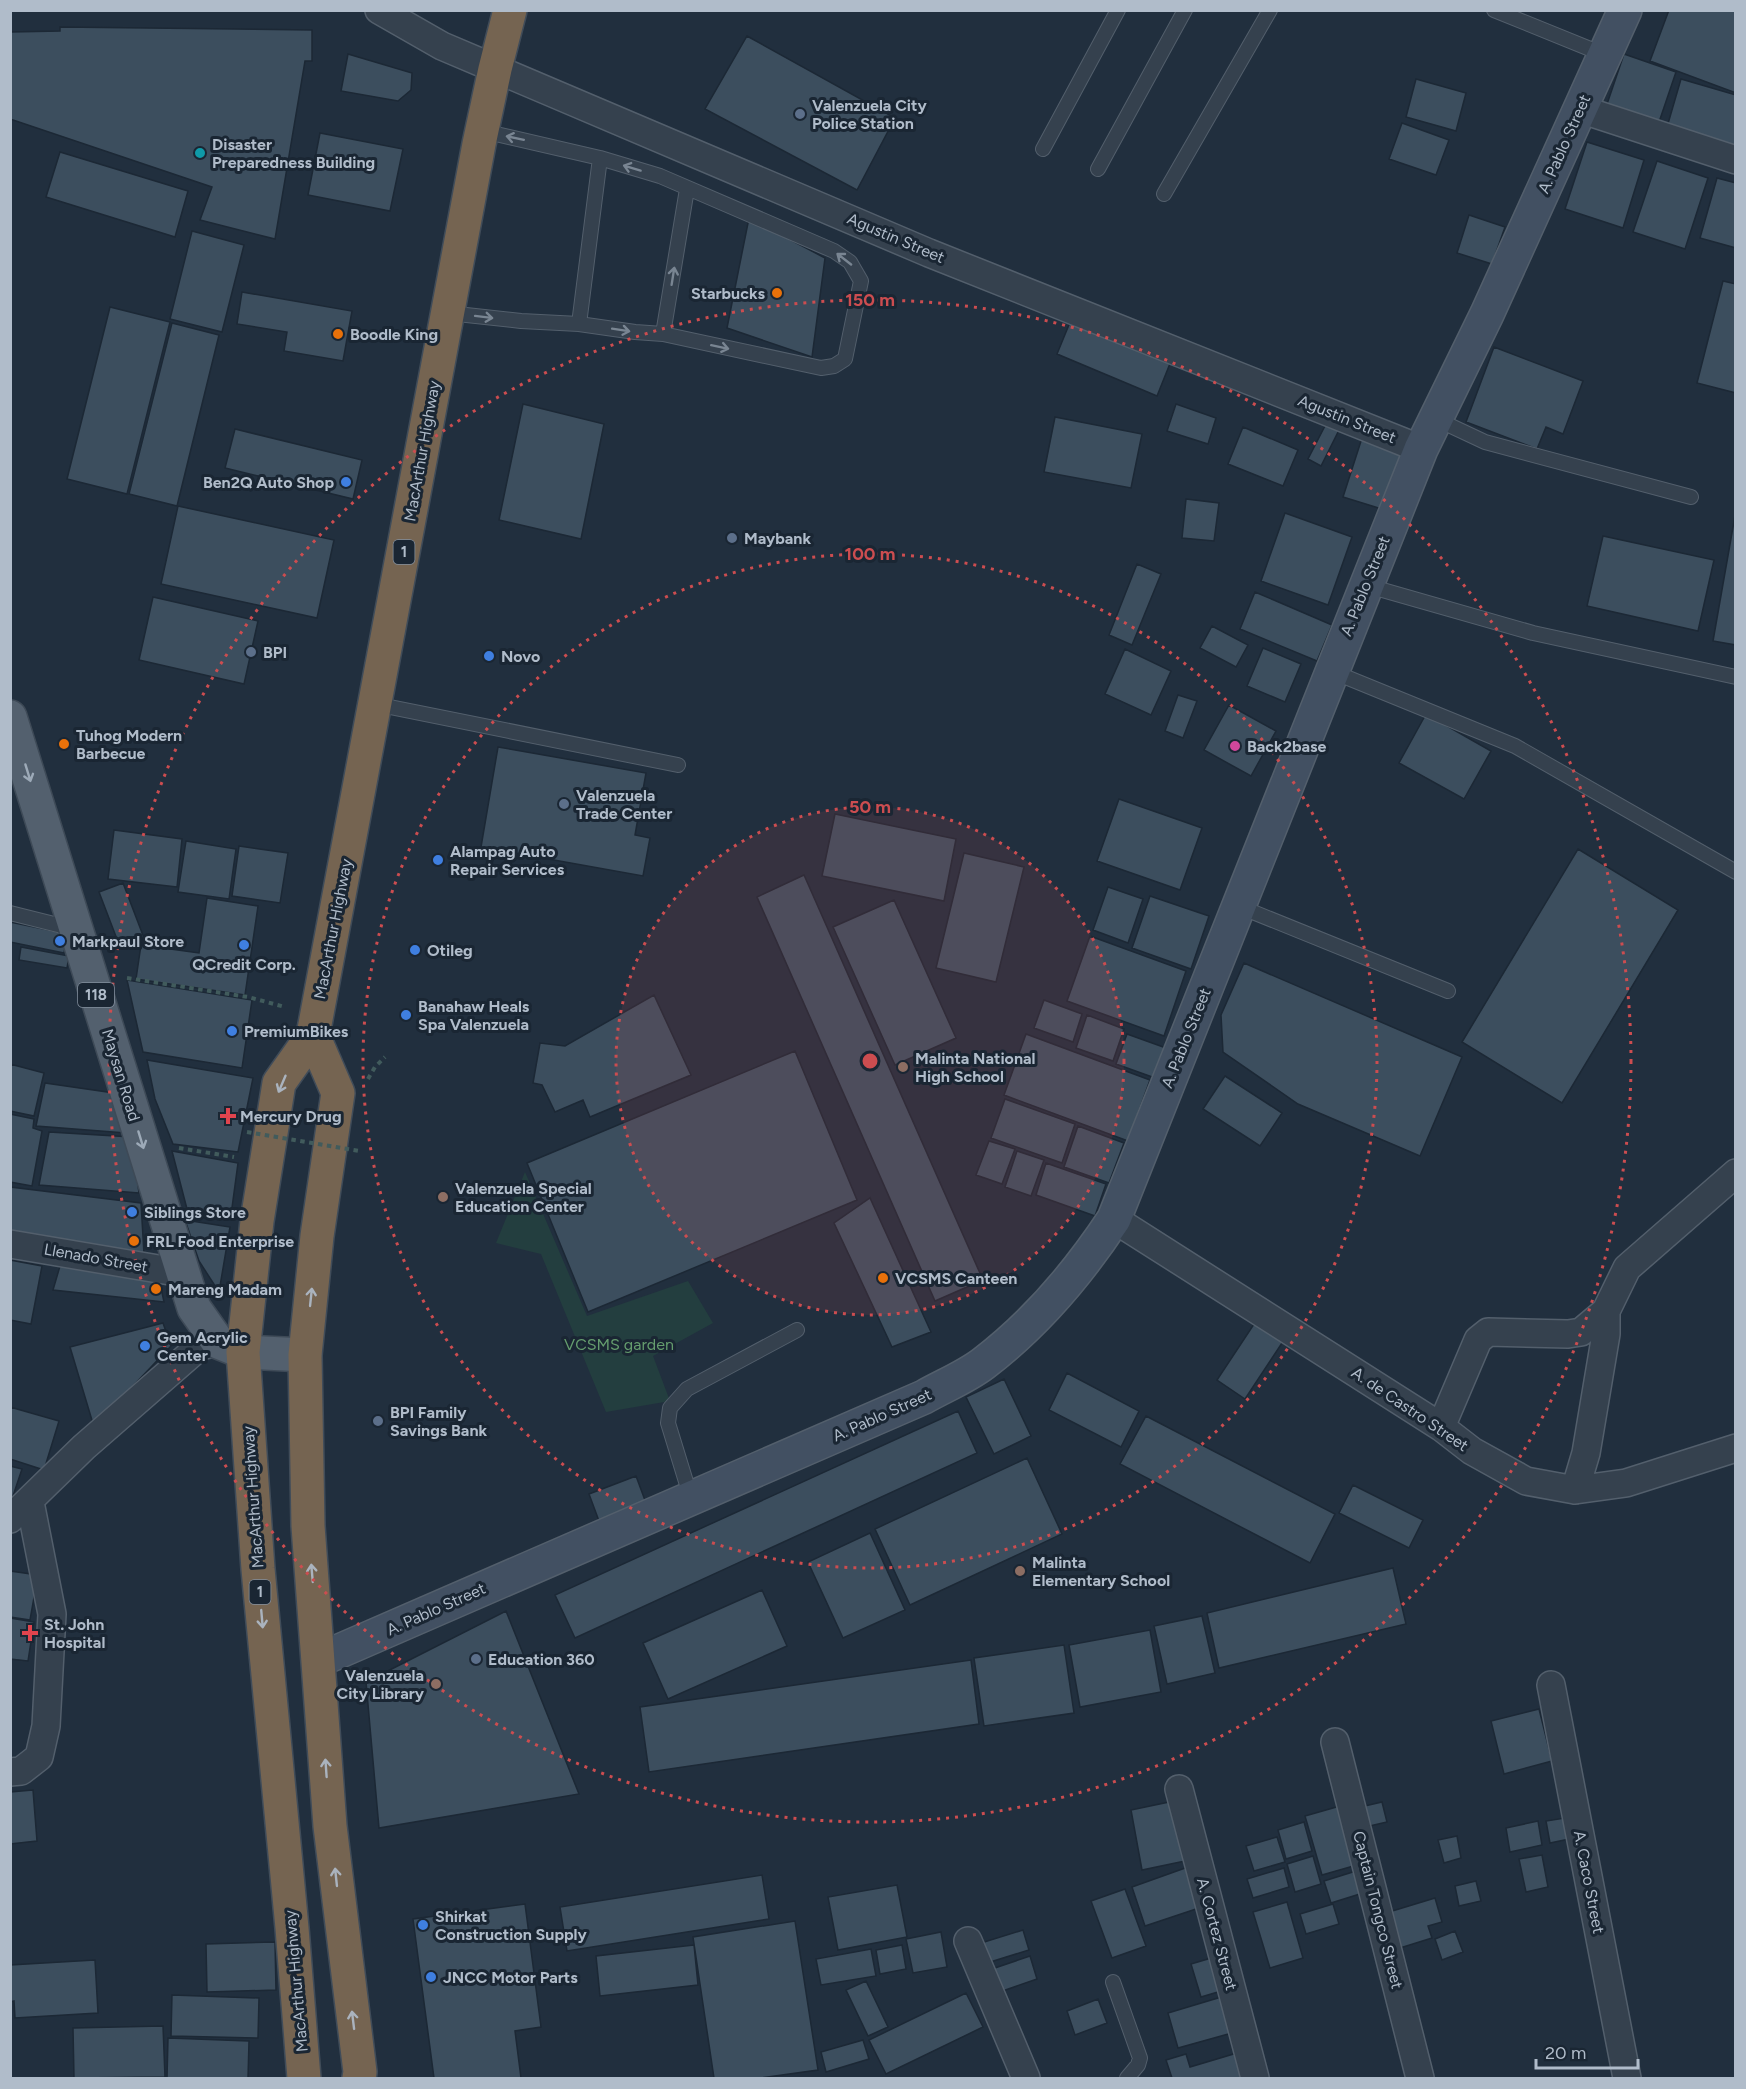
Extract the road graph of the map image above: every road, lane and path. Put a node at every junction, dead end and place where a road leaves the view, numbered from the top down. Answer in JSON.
{"nodes":[{"id":1,"x":380,"y":10,"type":"edge"},
{"id":2,"x":510,"y":10,"type":"edge"},
{"id":3,"x":1118,"y":10,"type":"edge"},
{"id":4,"x":1185,"y":10,"type":"edge"},
{"id":5,"x":1270,"y":10,"type":"edge"},
{"id":6,"x":1494,"y":10,"type":"edge"},
{"id":7,"x":1625,"y":10,"type":"edge"},
{"id":8,"x":1605,"y":55,"type":"junction"},
{"id":9,"x":495,"y":69,"type":"junction"},
{"id":10,"x":1580,"y":109,"type":"junction"},
{"id":11,"x":483,"y":131,"type":"junction"},
{"id":12,"x":1043,"y":149,"type":"dead end"},
{"id":13,"x":600,"y":158,"type":"junction"},
{"id":14,"x":1736,"y":160,"type":"edge"},
{"id":15,"x":1098,"y":169,"type":"dead end"},
{"id":16,"x":687,"y":189,"type":"junction"},
{"id":17,"x":1164,"y":194,"type":"dead end"},
{"id":18,"x":448,"y":313,"type":"junction"},
{"id":19,"x":579,"y":324,"type":"junction"},
{"id":20,"x":663,"y":334,"type":"junction"},
{"id":21,"x":1434,"y":419,"type":"junction"},
{"id":22,"x":1421,"y":449,"type":"junction"},
{"id":23,"x":1691,"y":497,"type":"dead end"},
{"id":24,"x":1365,"y":585,"type":"junction"},
{"id":25,"x":1331,"y":671,"type":"junction"},
{"id":26,"x":1736,"y":677,"type":"edge"},
{"id":27,"x":375,"y":704,"type":"junction"},
{"id":28,"x":10,"y":717,"type":"edge"},
{"id":29,"x":678,"y":765,"type":"dead end"},
{"id":30,"x":1736,"y":872,"type":"edge"},
{"id":31,"x":1238,"y":906,"type":"junction"},
{"id":32,"x":10,"y":913,"type":"edge"},
{"id":33,"x":76,"y":930,"type":"junction"},
{"id":34,"x":129,"y":978,"type":"dead end"},
{"id":35,"x":1448,"y":991,"type":"dead end"},
{"id":36,"x":316,"y":1025,"type":"junction"},
{"id":37,"x":385,"y":1057,"type":"dead end"},
{"id":38,"x":367,"y":1080,"type":"dead end"},
{"id":39,"x":247,"y":1132,"type":"dead end"},
{"id":40,"x":173,"y":1148,"type":"dead end"},
{"id":41,"x":358,"y":1151,"type":"dead end"},
{"id":42,"x":237,"y":1157,"type":"dead end"},
{"id":43,"x":1736,"y":1173,"type":"edge"},
{"id":44,"x":195,"y":1215,"type":"dead end"},
{"id":45,"x":226,"y":1219,"type":"dead end"},
{"id":46,"x":1114,"y":1219,"type":"junction"},
{"id":47,"x":10,"y":1244,"type":"edge"},
{"id":48,"x":182,"y":1273,"type":"junction"},
{"id":49,"x":1606,"y":1311,"type":"junction"},
{"id":50,"x":798,"y":1330,"type":"dead end"},
{"id":51,"x":230,"y":1347,"type":"junction"},
{"id":52,"x":305,"y":1355,"type":"junction"},
{"id":53,"x":1441,"y":1427,"type":"junction"},
{"id":54,"x":1736,"y":1448,"type":"edge"},
{"id":55,"x":1575,"y":1490,"type":"junction"},
{"id":56,"x":691,"y":1498,"type":"junction"},
{"id":57,"x":20,"y":1510,"type":"edge"},
{"id":58,"x":319,"y":1660,"type":"junction"},
{"id":59,"x":1551,"y":1685,"type":"dead end"},
{"id":60,"x":1335,"y":1742,"type":"dead end"},
{"id":61,"x":10,"y":1772,"type":"edge"},
{"id":62,"x":1179,"y":1789,"type":"dead end"},
{"id":63,"x":968,"y":1941,"type":"dead end"},
{"id":64,"x":1113,"y":1982,"type":"dead end"},
{"id":65,"x":361,"y":2076,"type":"edge"},
{"id":66,"x":304,"y":2079,"type":"edge"},
{"id":67,"x":1026,"y":2079,"type":"edge"},
{"id":68,"x":1127,"y":2079,"type":"edge"},
{"id":69,"x":1255,"y":2079,"type":"edge"},
{"id":70,"x":1420,"y":2079,"type":"edge"},
{"id":71,"x":1627,"y":2079,"type":"edge"}],
"edges":[{"from":1,"to":9,"type":"street","name":"Agustin Street"},
{"from":2,"to":9,"type":"highway","name":"MacArthur Highway","number":"1"},
{"from":3,"to":12,"type":"lane"},
{"from":4,"to":15,"type":"lane"},
{"from":5,"to":17,"type":"lane"},
{"from":6,"to":8,"type":"lane"},
{"from":7,"to":8,"type":"street","name":"A. Pablo Street"},
{"from":8,"to":10,"type":"street","name":"A. Pablo Street"},
{"from":9,"to":11,"type":"highway","name":"MacArthur Highway","number":"1"},
{"from":9,"to":22,"type":"street","name":"Agustin Street"},
{"from":10,"to":14,"type":"street"},
{"from":10,"to":21,"type":"street","name":"A. Pablo Street"},
{"from":13,"to":11,"type":"lane","one_way":true},
{"from":11,"to":18,"type":"highway","name":"MacArthur Highway","number":"1"},
{"from":16,"to":13,"type":"lane","one_way":true},
{"from":13,"to":19,"type":"lane"},
{"from":20,"to":16,"type":"lane","one_way":true},
{"from":20,"to":16,"type":"lane","one_way":true},
{"from":18,"to":19,"type":"lane","one_way":true},
{"from":18,"to":27,"type":"highway","name":"MacArthur Highway","number":"1"},
{"from":19,"to":20,"type":"lane","one_way":true},
{"from":21,"to":22,"type":"street","name":"A. Pablo Street"},
{"from":21,"to":23,"type":"lane"},
{"from":22,"to":24,"type":"street","name":"A. Pablo Street"},
{"from":24,"to":25,"type":"street","name":"A. Pablo Street"},
{"from":24,"to":26,"type":"lane"},
{"from":25,"to":30,"type":"lane"},
{"from":25,"to":31,"type":"street","name":"A. Pablo Street"},
{"from":27,"to":29,"type":"lane"},
{"from":27,"to":36,"type":"highway","name":"MacArthur Highway","number":"1"},
{"from":28,"to":33,"type":"main road","name":"Maysan Road","number":"118","one_way":true},
{"from":31,"to":35,"type":"lane"},
{"from":31,"to":46,"type":"street","name":"A. Pablo Street"},
{"from":32,"to":33,"type":"lane"},
{"from":33,"to":48,"type":"main road","name":"Maysan Road","number":"118","one_way":true},
{"from":34,"to":36,"type":"path"},
{"from":36,"to":51,"type":"highway","name":"MacArthur Highway","number":"1","one_way":true},
{"from":52,"to":36,"type":"highway","one_way":true},
{"from":37,"to":38,"type":"path"},
{"from":39,"to":41,"type":"path","bridge":true},
{"from":40,"to":42,"type":"path"},
{"from":43,"to":49,"type":"street"},
{"from":44,"to":45,"type":"path"},
{"from":46,"to":53,"type":"street","name":"A. de Castro Street"},
{"from":46,"to":56,"type":"street","name":"A. Pablo Street"},
{"from":47,"to":48,"type":"street","name":"Llenado Street"},
{"from":48,"to":51,"type":"main road","name":"Maysan Road","number":"118"},
{"from":49,"to":53,"type":"street"},
{"from":49,"to":55,"type":"street"},
{"from":50,"to":56,"type":"lane"},
{"from":51,"to":52,"type":"main road"},
{"from":51,"to":57,"type":"street"},
{"from":51,"to":66,"type":"highway","name":"MacArthur Highway","number":"1","one_way":true},
{"from":58,"to":52,"type":"highway","one_way":true},
{"from":53,"to":55,"type":"street","name":"A. de Castro Street"},
{"from":54,"to":55,"type":"street","name":"A. de Castro Street"},
{"from":56,"to":58,"type":"street","name":"A. Pablo Street"},
{"from":57,"to":61,"type":"street"},
{"from":65,"to":58,"type":"highway","one_way":true},
{"from":59,"to":71,"type":"street","name":"A. Caco Street"},
{"from":60,"to":70,"type":"street","name":"Captain Tongco Street"},
{"from":62,"to":69,"type":"street","name":"A. Cortez Street"},
{"from":63,"to":67,"type":"street"},
{"from":64,"to":68,"type":"lane"}]}
